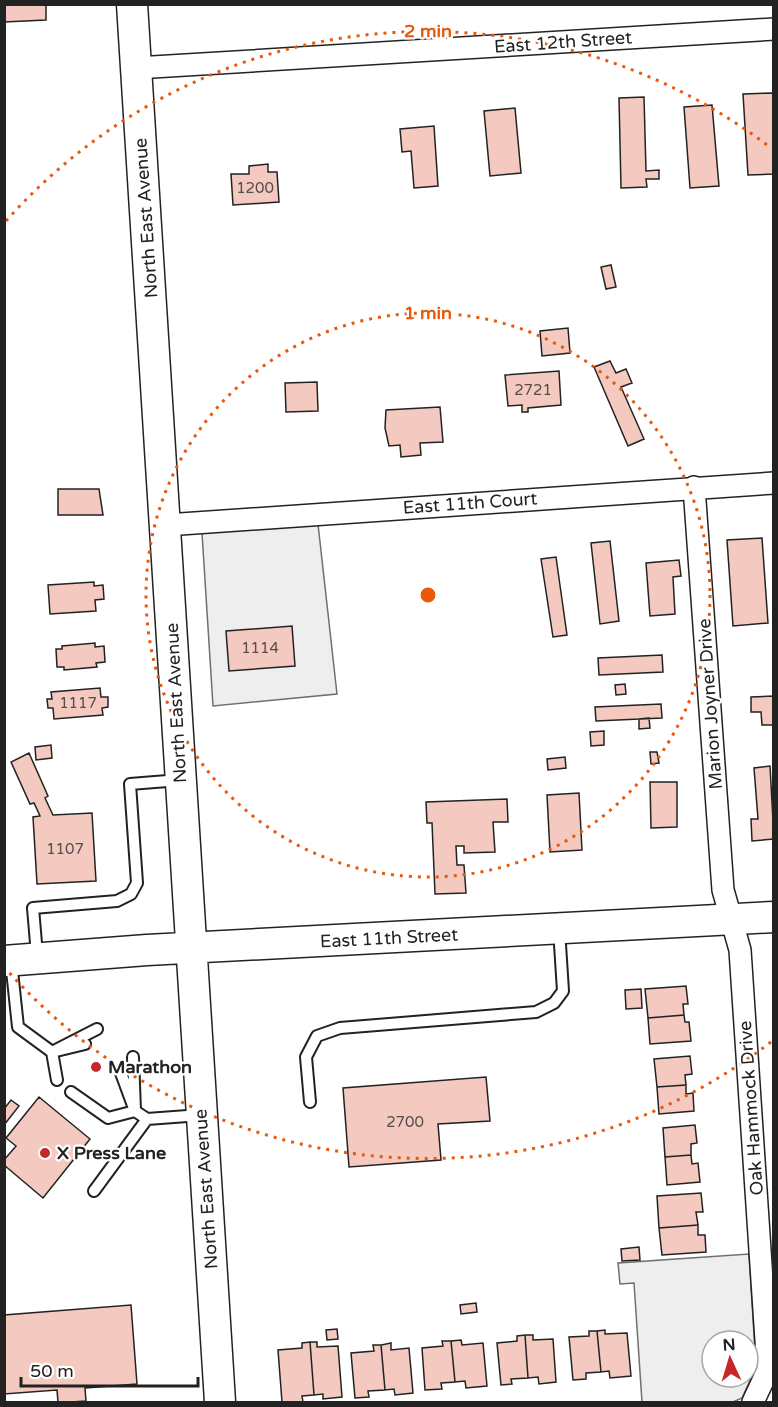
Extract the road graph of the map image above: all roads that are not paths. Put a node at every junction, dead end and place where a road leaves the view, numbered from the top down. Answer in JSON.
{"nodes":[{"id":1,"x":132,"y":4,"type":"edge"},
{"id":2,"x":774,"y":28,"type":"edge"},
{"id":3,"x":136,"y":68,"type":"junction"},
{"id":4,"x":774,"y":483,"type":"edge"},
{"id":5,"x":694,"y":487,"type":"junction"},
{"id":6,"x":166,"y":525,"type":"junction"},
{"id":7,"x":181,"y":779,"type":"junction"},
{"id":8,"x":774,"y":917,"type":"edge"},
{"id":9,"x":732,"y":920,"type":"junction"},
{"id":10,"x":558,"y":929,"type":"junction"},
{"id":11,"x":190,"y":948,"type":"junction"},
{"id":12,"x":18,"y":960,"type":"edge"},
{"id":13,"x":97,"y":1029,"type":"dead end"},
{"id":14,"x":85,"y":1044,"type":"dead end"},
{"id":15,"x":52,"y":1052,"type":"junction"},
{"id":16,"x":133,"y":1057,"type":"dead end"},
{"id":17,"x":121,"y":1073,"type":"dead end"},
{"id":18,"x":57,"y":1080,"type":"dead end"},
{"id":19,"x":71,"y":1092,"type":"dead end"},
{"id":20,"x":310,"y":1102,"type":"dead end"},
{"id":21,"x":135,"y":1111,"type":"junction"},
{"id":22,"x":201,"y":1114,"type":"junction"},
{"id":23,"x":147,"y":1119,"type":"junction"},
{"id":24,"x":94,"y":1191,"type":"dead end"},
{"id":25,"x":220,"y":1402,"type":"edge"},
{"id":26,"x":753,"y":1402,"type":"edge"}],
"edges":[{"from":1,"to":3,"type":"main road","name":"North East Avenue"},
{"from":2,"to":3,"type":"street","name":"East 12th Street"},
{"from":3,"to":6,"type":"main road","name":"North East Avenue"},
{"from":4,"to":5,"type":"street","name":"East 11th Court"},
{"from":5,"to":6,"type":"street","name":"East 11th Court"},
{"from":5,"to":9,"type":"street","name":"Marion Joyner Drive"},
{"from":6,"to":7,"type":"main road","name":"North East Avenue"},
{"from":7,"to":11,"type":"main road","name":"North East Avenue"},
{"from":7,"to":12,"type":"lane"},
{"from":8,"to":9,"type":"main road","name":"East 11th Street"},
{"from":9,"to":10,"type":"main road","name":"East 11th Street"},
{"from":9,"to":26,"type":"street","name":"Oak Hammock Drive"},
{"from":10,"to":11,"type":"main road","name":"East 11th Street"},
{"from":10,"to":20,"type":"lane"},
{"from":11,"to":12,"type":"main road","name":"East 11th Street"},
{"from":11,"to":22,"type":"main road","name":"North East Avenue"},
{"from":12,"to":15,"type":"lane"},
{"from":13,"to":15,"type":"lane"},
{"from":14,"to":15,"type":"lane"},
{"from":15,"to":18,"type":"lane"},
{"from":16,"to":21,"type":"lane"},
{"from":17,"to":21,"type":"lane"},
{"from":19,"to":21,"type":"lane"},
{"from":21,"to":23,"type":"lane"},
{"from":22,"to":23,"type":"lane"},
{"from":22,"to":25,"type":"main road","name":"North East Avenue"},
{"from":23,"to":24,"type":"lane"}]}
